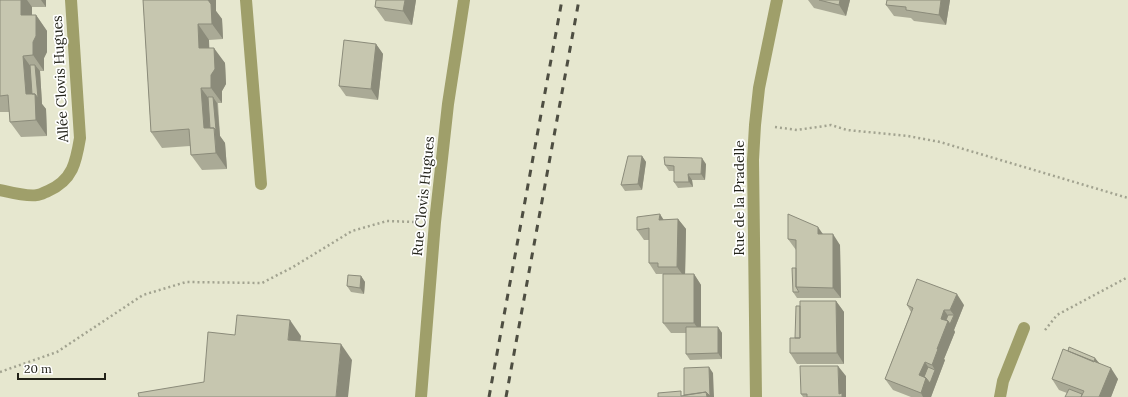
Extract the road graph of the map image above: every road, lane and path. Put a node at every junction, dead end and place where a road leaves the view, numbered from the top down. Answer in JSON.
{"nodes":[{"id":1,"x":71,"y":0,"type":"edge"},
{"id":2,"x":246,"y":0,"type":"edge"},
{"id":3,"x":464,"y":0,"type":"edge"},
{"id":4,"x":777,"y":0,"type":"edge"},
{"id":5,"x":755,"y":125,"type":"junction"},
{"id":6,"x":261,"y":184,"type":"dead end"},
{"id":7,"x":0,"y":190,"type":"edge"},
{"id":8,"x":1128,"y":198,"type":"edge"},
{"id":9,"x":435,"y":222,"type":"junction"},
{"id":10,"x":1128,"y":277,"type":"edge"},
{"id":11,"x":1024,"y":328,"type":"joint"},
{"id":12,"x":0,"y":372,"type":"edge"},
{"id":13,"x":421,"y":397,"type":"edge"},
{"id":14,"x":756,"y":397,"type":"edge"},
{"id":15,"x":1000,"y":397,"type":"edge"}],
"edges":[{"from":1,"to":7,"type":"street","name":"Allée Clovis Hugues"},
{"from":2,"to":6,"type":"street"},
{"from":3,"to":9,"type":"street","name":"Rue Clovis Hugues"},
{"from":4,"to":5,"type":"street","name":"Rue de la Pradelle"},
{"from":5,"to":8,"type":"path"},
{"from":5,"to":14,"type":"street","name":"Rue de la Pradelle"},
{"from":9,"to":12,"type":"path"},
{"from":9,"to":13,"type":"street","name":"Rue Clovis Hugues"},
{"from":10,"to":11,"type":"path"},
{"from":11,"to":15,"type":"street"}]}
